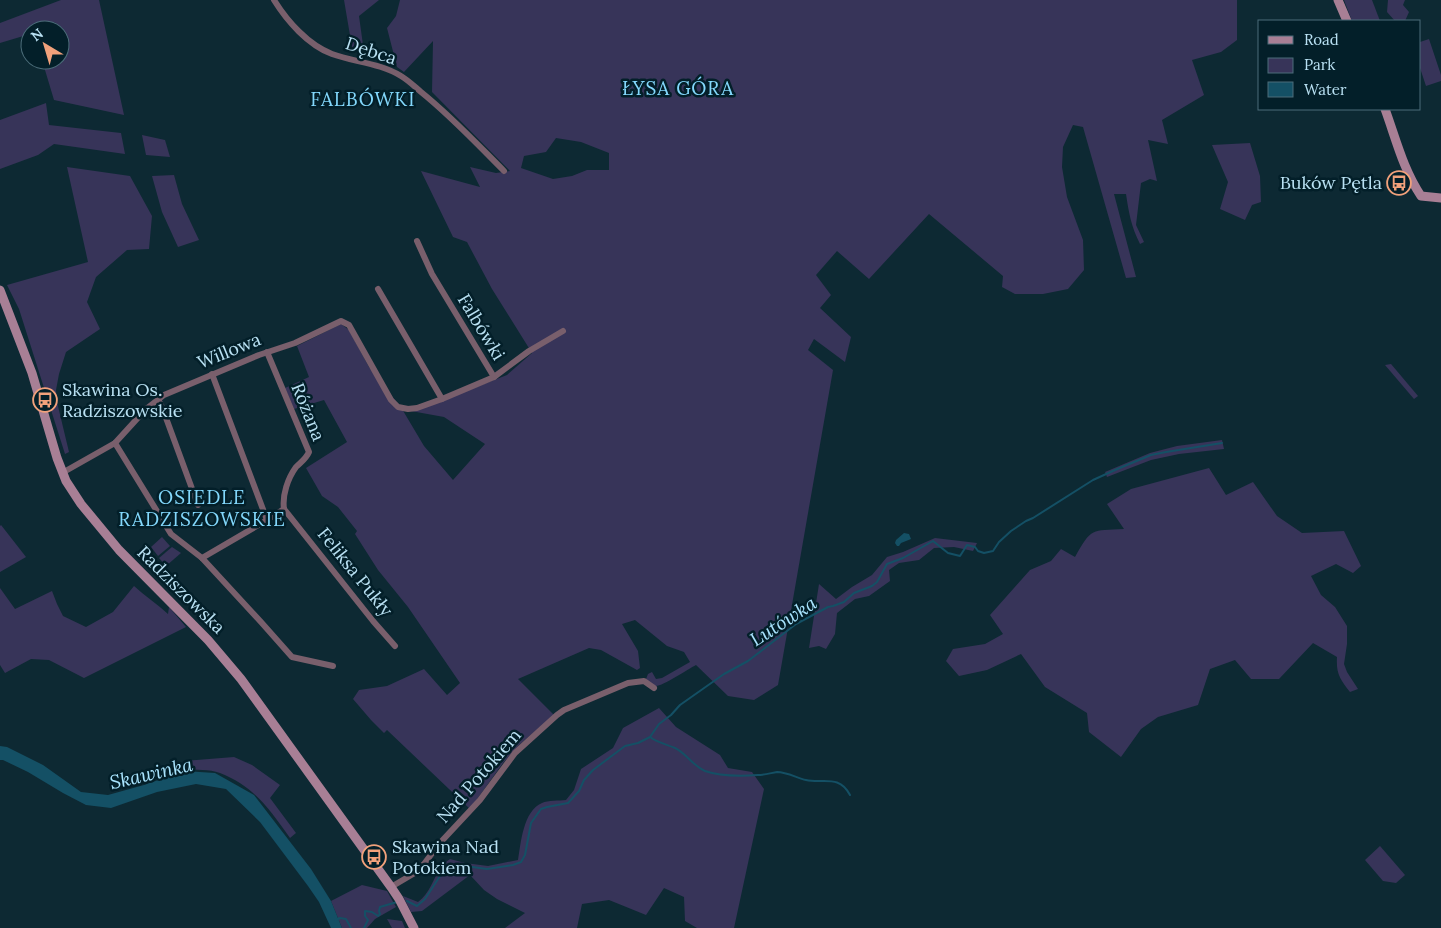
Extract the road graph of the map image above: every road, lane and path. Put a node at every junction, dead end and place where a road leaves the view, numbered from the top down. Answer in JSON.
{"nodes":[{"id":1,"x":274,"y":0,"type":"edge"},
{"id":2,"x":1338,"y":0,"type":"edge"},
{"id":3,"x":1348,"y":20,"type":"edge"},
{"id":4,"x":1385,"y":110,"type":"edge"},
{"id":5,"x":504,"y":171,"type":"dead end"},
{"id":6,"x":1441,"y":198,"type":"edge"},
{"id":7,"x":417,"y":241,"type":"dead end"},
{"id":8,"x":378,"y":289,"type":"dead end"},
{"id":9,"x":0,"y":290,"type":"edge"},
{"id":10,"x":3,"y":306,"type":"edge"},
{"id":11,"x":341,"y":321,"type":"joint"},
{"id":12,"x":563,"y":331,"type":"dead end"},
{"id":13,"x":266,"y":352,"type":"junction"},
{"id":14,"x":212,"y":374,"type":"junction"},
{"id":15,"x":494,"y":377,"type":"junction"},
{"id":16,"x":158,"y":399,"type":"junction"},
{"id":17,"x":442,"y":399,"type":"junction"},
{"id":18,"x":115,"y":443,"type":"junction"},
{"id":19,"x":62,"y":472,"type":"junction"},
{"id":20,"x":198,"y":505,"type":"dead end"},
{"id":21,"x":284,"y":509,"type":"junction"},
{"id":22,"x":267,"y":520,"type":"junction"},
{"id":23,"x":202,"y":558,"type":"junction"},
{"id":24,"x":395,"y":646,"type":"dead end"},
{"id":25,"x":333,"y":666,"type":"dead end"},
{"id":26,"x":654,"y":688,"type":"dead end"},
{"id":27,"x":391,"y":887,"type":"junction"},
{"id":28,"x":414,"y":928,"type":"edge"}],
"edges":[{"from":1,"to":5,"type":"street","name":"Dębca"},
{"from":2,"to":3,"type":"street"},
{"from":4,"to":6,"type":"street"},
{"from":7,"to":15,"type":"street","name":"Falbówki"},
{"from":8,"to":17,"type":"street"},
{"from":9,"to":10,"type":"street","name":"Radziszowska"},
{"from":10,"to":19,"type":"street","name":"Radziszowska"},
{"from":11,"to":13,"type":"street","name":"Willowa"},
{"from":11,"to":17,"type":"street","name":"Falbówki"},
{"from":12,"to":15,"type":"street"},
{"from":13,"to":14,"type":"street","name":"Willowa"},
{"from":13,"to":21,"type":"street","name":"Różana"},
{"from":14,"to":16,"type":"street","name":"Willowa"},
{"from":14,"to":22,"type":"street"},
{"from":15,"to":17,"type":"street","name":"Falbówki"},
{"from":16,"to":18,"type":"street","name":"Willowa"},
{"from":16,"to":20,"type":"street"},
{"from":18,"to":19,"type":"street","name":"Willowa"},
{"from":18,"to":23,"type":"street"},
{"from":19,"to":27,"type":"street","name":"Radziszowska"},
{"from":21,"to":22,"type":"street"},
{"from":21,"to":24,"type":"street","name":"Feliksa Pukły"},
{"from":22,"to":23,"type":"street"},
{"from":23,"to":25,"type":"street"},
{"from":26,"to":27,"type":"street","name":"Nad Potokiem"},
{"from":27,"to":28,"type":"street","name":"Radziszowska"}]}
